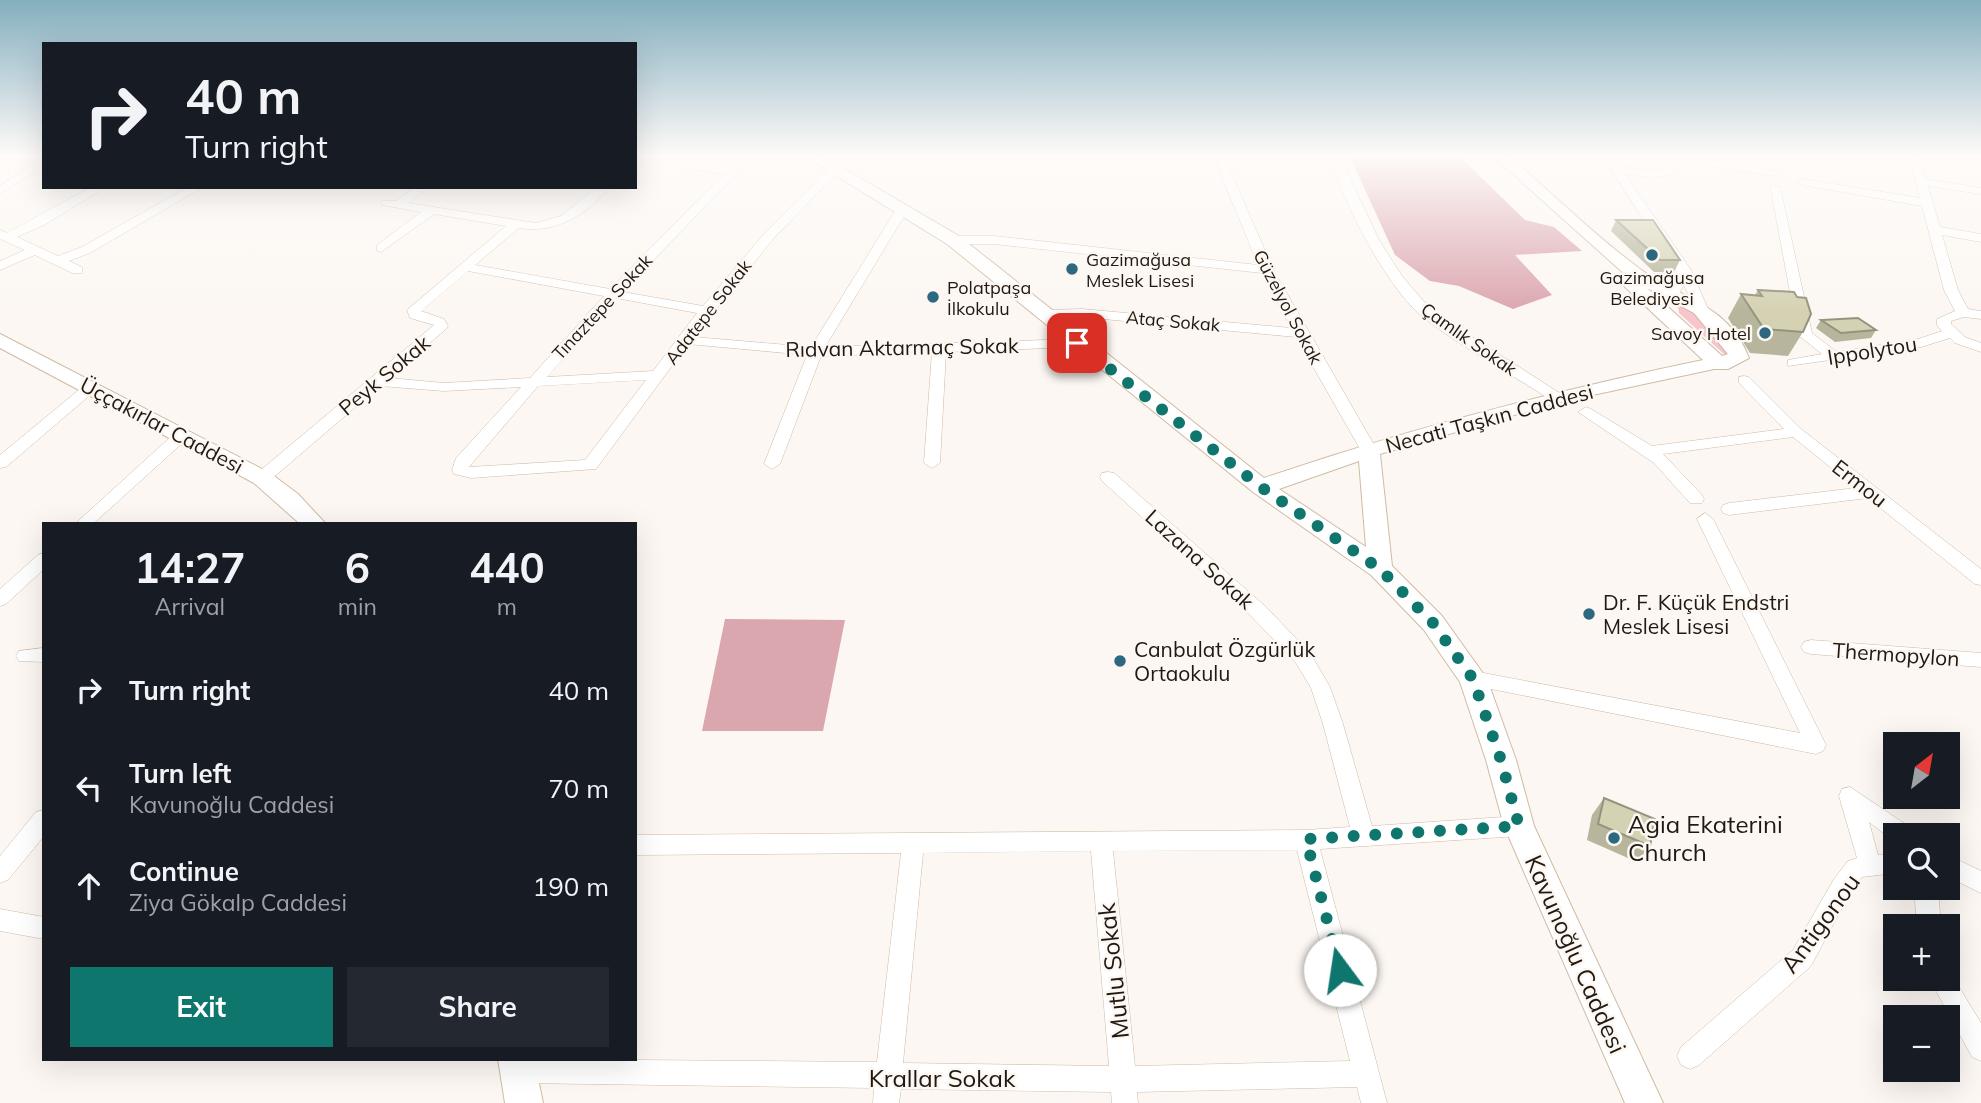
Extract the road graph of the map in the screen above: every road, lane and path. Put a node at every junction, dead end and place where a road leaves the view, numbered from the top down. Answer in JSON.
{"nodes":[{"id":1,"x":63,"y":208,"type":"edge"},
{"id":2,"x":159,"y":208,"type":"edge"},
{"id":3,"x":422,"y":208,"type":"edge"},
{"id":4,"x":578,"y":208,"type":"edge"},
{"id":5,"x":697,"y":208,"type":"edge"},
{"id":6,"x":793,"y":208,"type":"edge"},
{"id":7,"x":903,"y":208,"type":"joint"},
{"id":8,"x":1240,"y":208,"type":"edge"},
{"id":9,"x":1358,"y":208,"type":"edge"},
{"id":10,"x":1549,"y":208,"type":"edge"},
{"id":11,"x":1557,"y":208,"type":"edge"},
{"id":12,"x":1646,"y":208,"type":"edge"},
{"id":13,"x":1780,"y":208,"type":"edge"},
{"id":14,"x":1928,"y":208,"type":"edge"},
{"id":15,"x":432,"y":210,"type":"junction"},
{"id":16,"x":516,"y":224,"type":"junction"},
{"id":17,"x":1936,"y":230,"type":"junction"},
{"id":18,"x":4,"y":235,"type":"edge"},
{"id":19,"x":1981,"y":238,"type":"edge"},
{"id":20,"x":953,"y":240,"type":"junction"},
{"id":21,"x":381,"y":248,"type":"dead end"},
{"id":22,"x":34,"y":251,"type":"junction"},
{"id":23,"x":58,"y":261,"type":"junction"},
{"id":24,"x":0,"y":266,"type":"edge"},
{"id":25,"x":465,"y":267,"type":"junction"},
{"id":26,"x":1266,"y":270,"type":"junction"},
{"id":27,"x":77,"y":271,"type":"dead end"},
{"id":28,"x":1679,"y":281,"type":"junction"},
{"id":29,"x":614,"y":294,"type":"junction"},
{"id":30,"x":1657,"y":305,"type":"junction"},
{"id":31,"x":1701,"y":309,"type":"junction"},
{"id":32,"x":707,"y":310,"type":"junction"},
{"id":33,"x":1963,"y":313,"type":"junction"},
{"id":34,"x":1048,"y":314,"type":"junction"},
{"id":35,"x":1981,"y":315,"type":"edge"},
{"id":36,"x":1299,"y":333,"type":"junction"},
{"id":37,"x":1951,"y":333,"type":"junction"},
{"id":38,"x":0,"y":340,"type":"edge"},
{"id":39,"x":685,"y":340,"type":"junction"},
{"id":40,"x":1077,"y":343,"type":"junction"},
{"id":41,"x":1981,"y":348,"type":"edge"},
{"id":42,"x":939,"y":350,"type":"junction"},
{"id":43,"x":815,"y":352,"type":"junction"},
{"id":44,"x":1833,"y":356,"type":"junction"},
{"id":45,"x":1793,"y":363,"type":"dead end"},
{"id":46,"x":1721,"y":365,"type":"junction"},
{"id":47,"x":659,"y":374,"type":"junction"},
{"id":48,"x":1744,"y":380,"type":"dead end"},
{"id":49,"x":377,"y":381,"type":"junction"},
{"id":50,"x":531,"y":384,"type":"junction"},
{"id":51,"x":91,"y":387,"type":"junction"},
{"id":52,"x":1556,"y":397,"type":"junction"},
{"id":53,"x":1586,"y":412,"type":"dead end"},
{"id":54,"x":1796,"y":432,"type":"junction"},
{"id":55,"x":182,"y":435,"type":"junction"},
{"id":56,"x":1369,"y":450,"type":"junction"},
{"id":57,"x":1651,"y":451,"type":"junction"},
{"id":58,"x":1,"y":461,"type":"edge"},
{"id":59,"x":932,"y":463,"type":"dead end"},
{"id":60,"x":772,"y":464,"type":"dead end"},
{"id":61,"x":460,"y":470,"type":"joint"},
{"id":62,"x":1108,"y":477,"type":"dead end"},
{"id":63,"x":262,"y":478,"type":"junction"},
{"id":64,"x":1261,"y":487,"type":"junction"},
{"id":65,"x":1871,"y":492,"type":"junction"},
{"id":66,"x":1696,"y":499,"type":"dead end"},
{"id":67,"x":1729,"y":509,"type":"dead end"},
{"id":68,"x":1705,"y":519,"type":"dead end"},
{"id":69,"x":85,"y":522,"type":"edge"},
{"id":70,"x":312,"y":522,"type":"edge"},
{"id":71,"x":42,"y":561,"type":"edge"},
{"id":72,"x":1380,"y":569,"type":"junction"},
{"id":73,"x":1974,"y":573,"type":"edge"},
{"id":74,"x":1981,"y":589,"type":"edge"},
{"id":75,"x":0,"y":599,"type":"edge"},
{"id":76,"x":1811,"y":647,"type":"dead end"},
{"id":77,"x":1981,"y":660,"type":"edge"},
{"id":78,"x":1473,"y":679,"type":"junction"},
{"id":79,"x":42,"y":821,"type":"edge"},
{"id":80,"x":1887,"y":823,"type":"edge"},
{"id":81,"x":1519,"y":826,"type":"junction"},
{"id":82,"x":1364,"y":837,"type":"junction"},
{"id":83,"x":1306,"y":839,"type":"junction"},
{"id":84,"x":1101,"y":840,"type":"junction"},
{"id":85,"x":912,"y":844,"type":"junction"},
{"id":86,"x":637,"y":845,"type":"edge"},
{"id":87,"x":1883,"y":864,"type":"edge"},
{"id":88,"x":1870,"y":865,"type":"junction"},
{"id":89,"x":1960,"y":872,"type":"edge"},
{"id":90,"x":0,"y":873,"type":"edge"},
{"id":91,"x":1981,"y":883,"type":"edge"},
{"id":92,"x":0,"y":920,"type":"edge"},
{"id":93,"x":42,"y":928,"type":"edge"},
{"id":94,"x":1948,"y":991,"type":"edge"},
{"id":95,"x":1981,"y":1048,"type":"edge"},
{"id":96,"x":1690,"y":1056,"type":"dead end"},
{"id":97,"x":1367,"y":1074,"type":"junction"},
{"id":98,"x":519,"y":1077,"type":"edge"},
{"id":99,"x":888,"y":1090,"type":"edge"},
{"id":100,"x":1125,"y":1091,"type":"edge"},
{"id":101,"x":1374,"y":1103,"type":"edge"},
{"id":102,"x":1644,"y":1103,"type":"edge"}],
"edges":[{"from":1,"to":18,"type":"street"},
{"from":2,"to":23,"type":"street"},
{"from":3,"to":15,"type":"street"},
{"from":4,"to":16,"type":"street"},
{"from":5,"to":29,"type":"street","name":"Tınaztepe Sokak"},
{"from":6,"to":32,"type":"street","name":"Adatepe Sokak"},
{"from":7,"to":20,"type":"main road","name":"Kavunoğlu Caddesi"},
{"from":7,"to":43,"type":"street"},
{"from":8,"to":26,"type":"street","name":"Güzelyol Sokak"},
{"from":9,"to":52,"type":"street","name":"Çamlık Sokak"},
{"from":10,"to":30,"type":"main road"},
{"from":11,"to":28,"type":"main road"},
{"from":12,"to":28,"type":"street"},
{"from":13,"to":44,"type":"street"},
{"from":14,"to":17,"type":"street"},
{"from":15,"to":16,"type":"street"},
{"from":15,"to":21,"type":"street"},
{"from":16,"to":25,"type":"street","name":"Peyk Sokak"},
{"from":17,"to":19,"type":"street"},
{"from":17,"to":33,"type":"street"},
{"from":18,"to":22,"type":"street"},
{"from":20,"to":26,"type":"street"},
{"from":20,"to":34,"type":"main road","name":"Kavunoğlu Caddesi"},
{"from":22,"to":23,"type":"street"},
{"from":22,"to":24,"type":"street"},
{"from":23,"to":27,"type":"street"},
{"from":25,"to":29,"type":"street"},
{"from":25,"to":49,"type":"street","name":"Peyk Sokak"},
{"from":26,"to":36,"type":"street","name":"Güzelyol Sokak"},
{"from":28,"to":30,"type":"street"},
{"from":28,"to":31,"type":"main road"},
{"from":28,"to":31,"type":"street"},
{"from":29,"to":32,"type":"street"},
{"from":29,"to":50,"type":"street","name":"Tınaztepe Sokak"},
{"from":30,"to":46,"type":"main road"},
{"from":31,"to":46,"type":"main road"},
{"from":32,"to":39,"type":"street","name":"Adatepe Sokak"},
{"from":33,"to":35,"type":"street"},
{"from":33,"to":37,"type":"street"},
{"from":34,"to":36,"type":"street","name":"Ataç Sokak"},
{"from":34,"to":40,"type":"main road","name":"Kavunoğlu Caddesi"},
{"from":36,"to":56,"type":"street","name":"Güzelyol Sokak"},
{"from":37,"to":41,"type":"street"},
{"from":37,"to":44,"type":"street","name":"Ippolytou"},
{"from":38,"to":51,"type":"main road","name":"Üççakırlar Caddesi"},
{"from":39,"to":43,"type":"street","name":"Rıdvan Aktarmaç Sokak"},
{"from":39,"to":47,"type":"street","name":"Adatepe Sokak"},
{"from":40,"to":42,"type":"street","name":"Rıdvan Aktarmaç Sokak"},
{"from":40,"to":64,"type":"main road","name":"Kavunoğlu Caddesi"},
{"from":42,"to":43,"type":"street","name":"Rıdvan Aktarmaç Sokak"},
{"from":42,"to":59,"type":"street"},
{"from":43,"to":60,"type":"street"},
{"from":44,"to":45,"type":"street","name":"Ippolytou"},
{"from":46,"to":52,"type":"main road","name":"Necati Taşkın Caddesi"},
{"from":47,"to":50,"type":"street"},
{"from":47,"to":61,"type":"street","name":"Adatepe Sokak"},
{"from":48,"to":54,"type":"street","name":"Ermou"},
{"from":49,"to":50,"type":"street"},
{"from":49,"to":63,"type":"street","name":"Peyk Sokak"},
{"from":50,"to":61,"type":"street","name":"Tınaztepe Sokak"},
{"from":51,"to":55,"type":"main road","name":"Üççakırlar Caddesi"},
{"from":51,"to":58,"type":"street"},
{"from":52,"to":56,"type":"main road","name":"Necati Taşkın Caddesi"},
{"from":53,"to":57,"type":"street"},
{"from":54,"to":57,"type":"street"},
{"from":54,"to":65,"type":"street","name":"Ermou"},
{"from":55,"to":63,"type":"main road","name":"Üççakırlar Caddesi"},
{"from":55,"to":69,"type":"street"},
{"from":56,"to":64,"type":"main road","name":"Necati Taşkın Caddesi"},
{"from":56,"to":72,"type":"main road"},
{"from":57,"to":66,"type":"street"},
{"from":62,"to":82,"type":"street","name":"Lazana Sokak"},
{"from":63,"to":70,"type":"main road","name":"Üççakırlar Caddesi"},
{"from":64,"to":72,"type":"main road","name":"Kavunoğlu Caddesi"},
{"from":65,"to":67,"type":"street"},
{"from":65,"to":73,"type":"street","name":"Ermou"},
{"from":68,"to":78,"type":"street"},
{"from":71,"to":75,"type":"street"},
{"from":72,"to":78,"type":"main road","name":"Kavunoğlu Caddesi"},
{"from":73,"to":74,"type":"street","name":"Ermou"},
{"from":76,"to":77,"type":"street","name":"Thermopylon"},
{"from":78,"to":81,"type":"main road","name":"Kavunoğlu Caddesi"},
{"from":79,"to":90,"type":"street"},
{"from":80,"to":88,"type":"street"},
{"from":81,"to":82,"type":"street"},
{"from":81,"to":102,"type":"main road","name":"Kavunoğlu Caddesi"},
{"from":82,"to":83,"type":"street"},
{"from":83,"to":84,"type":"street"},
{"from":83,"to":97,"type":"street"},
{"from":84,"to":85,"type":"street"},
{"from":84,"to":100,"type":"street","name":"Mutlu Sokak"},
{"from":85,"to":86,"type":"street"},
{"from":85,"to":99,"type":"street"},
{"from":87,"to":88,"type":"street","name":"Antigonou"},
{"from":88,"to":96,"type":"street","name":"Antigonou"},
{"from":89,"to":91,"type":"street"},
{"from":92,"to":93,"type":"street"},
{"from":94,"to":95,"type":"street"},
{"from":97,"to":100,"type":"street","name":"Krallar Sokak"},
{"from":97,"to":101,"type":"street"},
{"from":98,"to":99,"type":"street","name":"Krallar Sokak"},
{"from":99,"to":100,"type":"street","name":"Krallar Sokak"}]}
